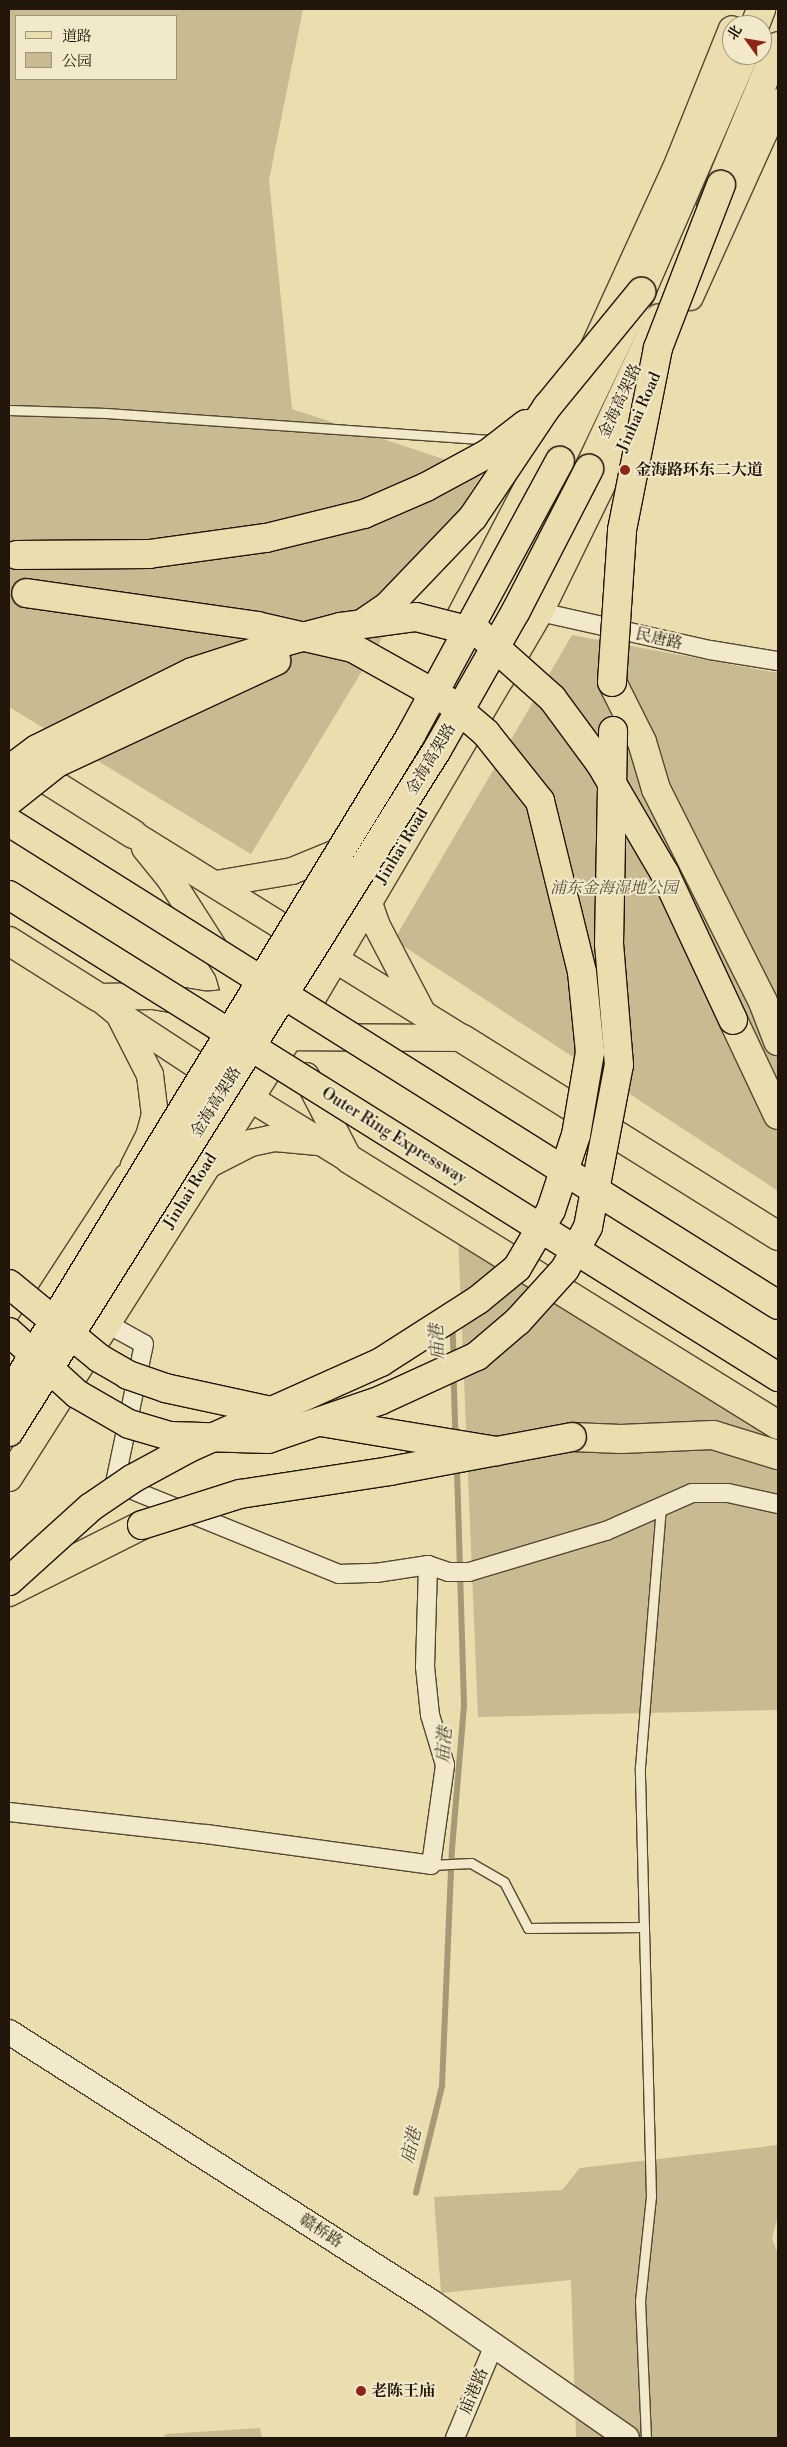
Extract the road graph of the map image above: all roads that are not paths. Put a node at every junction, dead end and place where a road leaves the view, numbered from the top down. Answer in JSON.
{"nodes":[{"id":1,"x":778,"y":46,"type":"edge"},
{"id":2,"x":722,"y":54,"type":"edge"},
{"id":3,"x":740,"y":65,"type":"edge"},
{"id":4,"x":778,"y":102,"type":"edge"},
{"id":5,"x":721,"y":185,"type":"junction"},
{"id":6,"x":641,"y":292,"type":"junction"},
{"id":7,"x":546,"y":407,"type":"junction"},
{"id":8,"x":9,"y":410,"type":"edge"},
{"id":9,"x":549,"y":445,"type":"junction"},
{"id":10,"x":13,"y":555,"type":"edge"},
{"id":11,"x":17,"y":592,"type":"edge"},
{"id":12,"x":540,"y":612,"type":"junction"},
{"id":13,"x":778,"y":661,"type":"edge"},
{"id":14,"x":612,"y":682,"type":"junction"},
{"id":15,"x":9,"y":756,"type":"edge"},
{"id":16,"x":9,"y":770,"type":"edge"},
{"id":17,"x":9,"y":801,"type":"edge"},
{"id":18,"x":9,"y":822,"type":"edge"},
{"id":19,"x":133,"y":834,"type":"junction"},
{"id":20,"x":336,"y":853,"type":"junction"},
{"id":21,"x":216,"y":884,"type":"junction"},
{"id":22,"x":9,"y":895,"type":"edge"},
{"id":23,"x":368,"y":903,"type":"junction"},
{"id":24,"x":285,"y":926,"type":"junction"},
{"id":25,"x":9,"y":941,"type":"edge"},
{"id":26,"x":271,"y":950,"type":"junction"},
{"id":27,"x":334,"y":958,"type":"junction"},
{"id":28,"x":318,"y":985,"type":"junction"},
{"id":29,"x":98,"y":997,"type":"junction"},
{"id":30,"x":276,"y":998,"type":"junction"},
{"id":31,"x":236,"y":1001,"type":"junction"},
{"id":32,"x":422,"y":1013,"type":"junction"},
{"id":33,"x":120,"y":1015,"type":"junction"},
{"id":34,"x":253,"y":1034,"type":"junction"},
{"id":35,"x":289,"y":1038,"type":"junction"},
{"id":36,"x":463,"y":1038,"type":"junction"},
{"id":37,"x":778,"y":1041,"type":"edge"},
{"id":38,"x":201,"y":1058,"type":"junction"},
{"id":39,"x":254,"y":1090,"type":"junction"},
{"id":40,"x":778,"y":1115,"type":"edge"},
{"id":41,"x":323,"y":1143,"type":"junction"},
{"id":42,"x":349,"y":1159,"type":"junction"},
{"id":43,"x":134,"y":1166,"type":"junction"},
{"id":44,"x":205,"y":1166,"type":"junction"},
{"id":45,"x":778,"y":1236,"type":"edge"},
{"id":46,"x":9,"y":1284,"type":"edge"},
{"id":47,"x":778,"y":1305,"type":"edge"},
{"id":48,"x":106,"y":1324,"type":"junction"},
{"id":49,"x":9,"y":1332,"type":"edge"},
{"id":50,"x":9,"y":1358,"type":"edge"},
{"id":51,"x":778,"y":1378,"type":"edge"},
{"id":52,"x":9,"y":1395,"type":"edge"},
{"id":53,"x":778,"y":1425,"type":"edge"},
{"id":54,"x":9,"y":1432,"type":"edge"},
{"id":55,"x":497,"y":1451,"type":"junction"},
{"id":56,"x":778,"y":1455,"type":"edge"},
{"id":57,"x":9,"y":1478,"type":"edge"},
{"id":58,"x":778,"y":1504,"type":"edge"},
{"id":59,"x":661,"y":1507,"type":"junction"},
{"id":60,"x":428,"y":1565,"type":"junction"},
{"id":61,"x":9,"y":1581,"type":"edge"},
{"id":62,"x":9,"y":1592,"type":"edge"},
{"id":63,"x":9,"y":1812,"type":"edge"},
{"id":64,"x":434,"y":1865,"type":"junction"},
{"id":65,"x":644,"y":1927,"type":"junction"},
{"id":66,"x":9,"y":2032,"type":"edge"},
{"id":67,"x":494,"y":2345,"type":"junction"},
{"id":68,"x":455,"y":2438,"type":"edge"},
{"id":69,"x":627,"y":2438,"type":"edge"},
{"id":70,"x":646,"y":2438,"type":"edge"}],
"edges":[{"from":1,"to":5,"type":"highway","name":"金海高架路"},
{"from":2,"to":9,"type":"main road"},
{"from":3,"to":6,"type":"highway","name":"金海高架路"},
{"from":4,"to":12,"type":"main road","name":"Jinhai Road"},
{"from":5,"to":14,"type":"highway","bridge":true},
{"from":5,"to":54,"type":"highway","name":"金海高架路","bridge":true},
{"from":6,"to":7,"type":"highway","bridge":true},
{"from":6,"to":52,"type":"highway","name":"金海高架路","bridge":true},
{"from":7,"to":10,"type":"highway","bridge":true},
{"from":7,"to":17,"type":"highway","bridge":true},
{"from":8,"to":9,"type":"lane"},
{"from":9,"to":20,"type":"main road"},
{"from":11,"to":61,"type":"highway","bridge":true},
{"from":12,"to":13,"type":"street","name":"民唐路"},
{"from":12,"to":23,"type":"main road","name":"Jinhai Road"},
{"from":14,"to":37,"type":"highway"},
{"from":14,"to":49,"type":"highway","bridge":true},
{"from":15,"to":19,"type":"highway"},
{"from":16,"to":40,"type":"highway","bridge":true},
{"from":18,"to":47,"type":"highway","bridge":true},
{"from":19,"to":21,"type":"main road"},
{"from":19,"to":31,"type":"main road"},
{"from":20,"to":21,"type":"main road"},
{"from":20,"to":24,"type":"main road"},
{"from":21,"to":24,"type":"main road"},
{"from":22,"to":51,"type":"highway","name":"Outer Ring Expressway","bridge":true},
{"from":23,"to":27,"type":"main road","name":"Jinhai Road"},
{"from":23,"to":32,"type":"main road"},
{"from":24,"to":26,"type":"main road"},
{"from":24,"to":27,"type":"main road"},
{"from":25,"to":29,"type":"highway"},
{"from":26,"to":30,"type":"main road"},
{"from":26,"to":31,"type":"main road"},
{"from":27,"to":28,"type":"main road","name":"Jinhai Road"},
{"from":27,"to":32,"type":"main road"},
{"from":28,"to":30,"type":"main road"},
{"from":28,"to":35,"type":"main road","name":"Jinhai Road"},
{"from":29,"to":31,"type":"main road"},
{"from":29,"to":33,"type":"main road"},
{"from":30,"to":31,"type":"main road"},
{"from":30,"to":35,"type":"main road"},
{"from":31,"to":34,"type":"main road"},
{"from":31,"to":38,"type":"main road"},
{"from":32,"to":36,"type":"main road"},
{"from":33,"to":38,"type":"main road"},
{"from":33,"to":43,"type":"main road"},
{"from":34,"to":35,"type":"main road"},
{"from":34,"to":38,"type":"main road"},
{"from":34,"to":39,"type":"main road"},
{"from":35,"to":36,"type":"main road"},
{"from":35,"to":39,"type":"main road","name":"Jinhai Road"},
{"from":35,"to":42,"type":"main road"},
{"from":36,"to":45,"type":"highway"},
{"from":38,"to":39,"type":"main road"},
{"from":38,"to":43,"type":"main road"},
{"from":39,"to":41,"type":"main road"},
{"from":39,"to":44,"type":"main road","name":"Jinhai Road"},
{"from":41,"to":42,"type":"main road"},
{"from":41,"to":44,"type":"main road"},
{"from":42,"to":53,"type":"highway"},
{"from":43,"to":50,"type":"main road"},
{"from":44,"to":48,"type":"main road","name":"Jinhai Road"},
{"from":46,"to":55,"type":"highway","bridge":true},
{"from":48,"to":57,"type":"main road","name":"Jinhai Road"},
{"from":48,"to":60,"type":"street"},
{"from":55,"to":56,"type":"highway","bridge":true},
{"from":55,"to":62,"type":"highway","bridge":true},
{"from":58,"to":59,"type":"street"},
{"from":59,"to":60,"type":"street"},
{"from":59,"to":65,"type":"lane"},
{"from":60,"to":64,"type":"street"},
{"from":63,"to":64,"type":"street"},
{"from":64,"to":65,"type":"lane"},
{"from":65,"to":70,"type":"lane"},
{"from":66,"to":67,"type":"street","name":"赣桥路"},
{"from":67,"to":68,"type":"street","name":"庙港路"},
{"from":67,"to":69,"type":"street","name":"赣桥路"}]}
